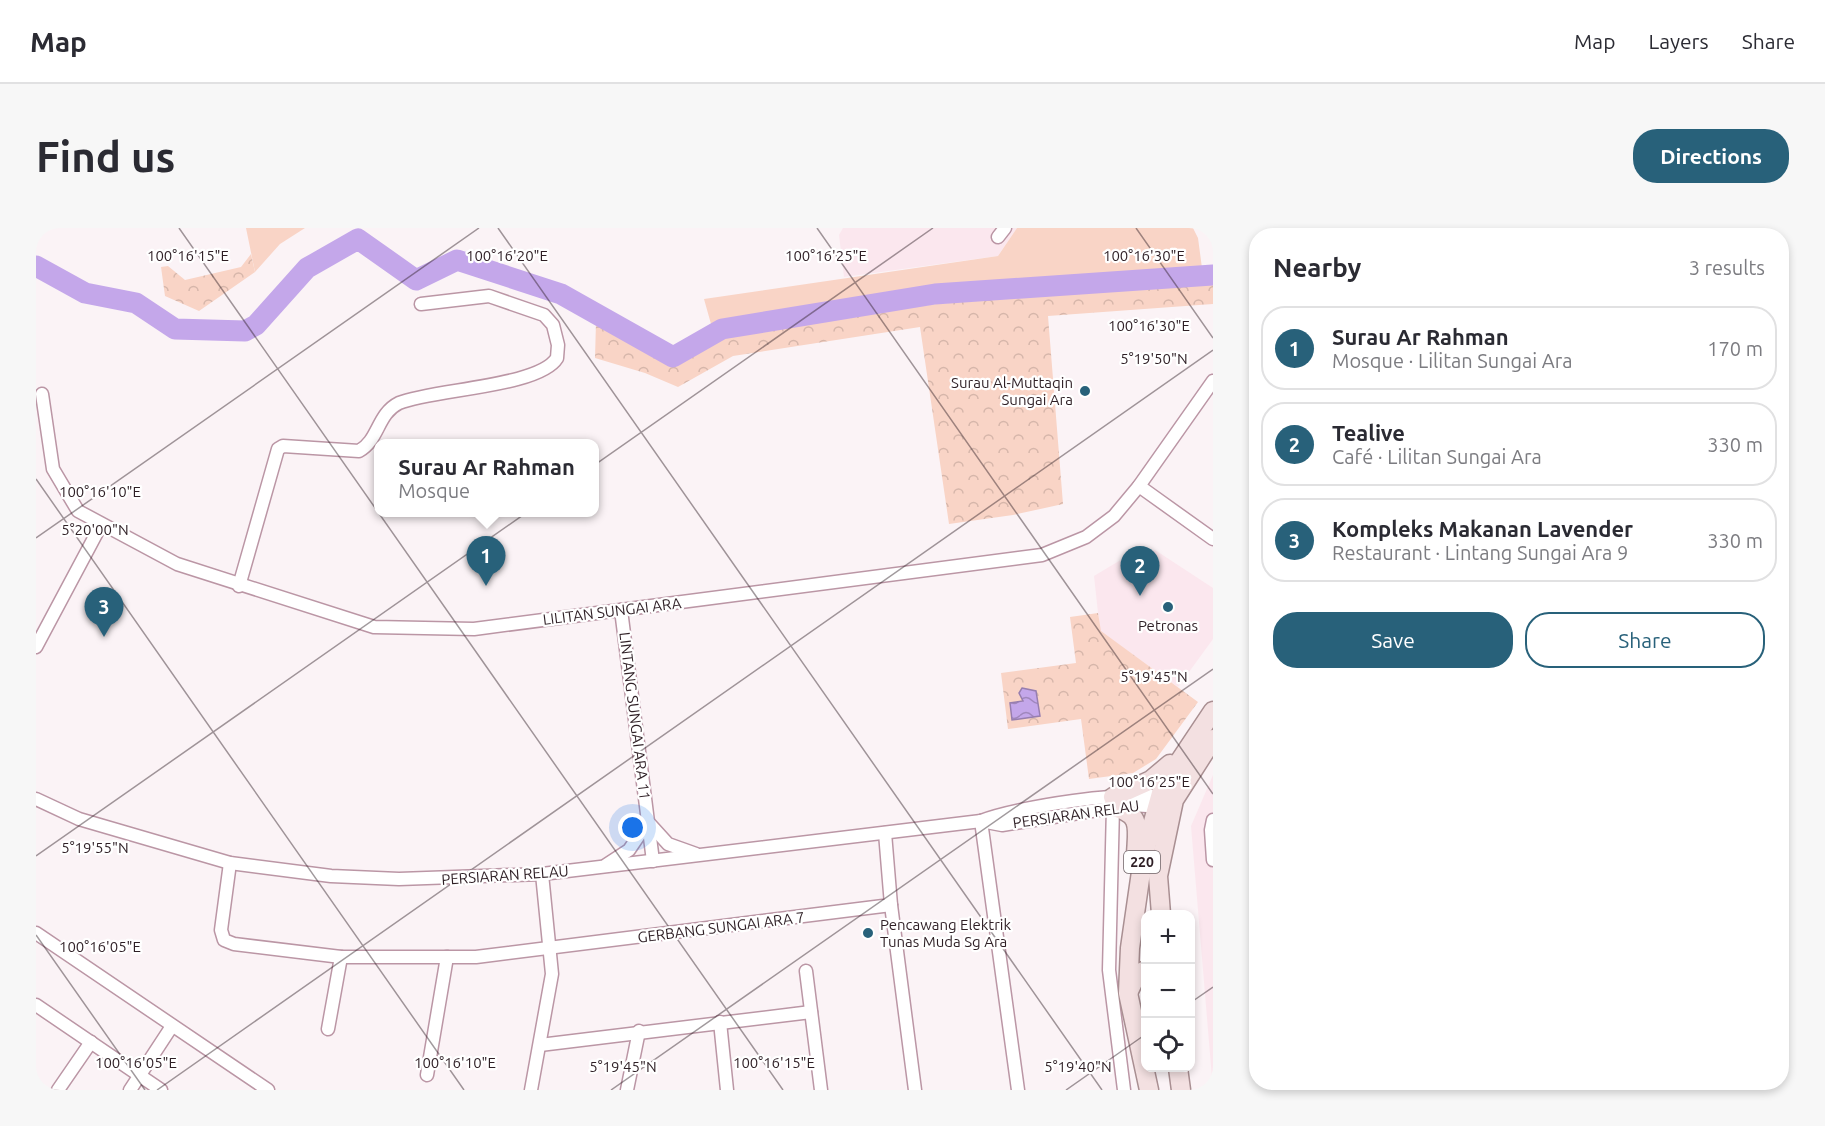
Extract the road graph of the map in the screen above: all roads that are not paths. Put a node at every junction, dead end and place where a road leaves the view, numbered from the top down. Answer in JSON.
{"nodes":[{"id":1,"x":422,"y":304,"type":"dead end"},
{"id":2,"x":1213,"y":381,"type":"edge"},
{"id":3,"x":42,"y":394,"type":"dead end"},
{"id":4,"x":1139,"y":486,"type":"junction"},
{"id":5,"x":101,"y":525,"type":"junction"},
{"id":6,"x":1213,"y":539,"type":"edge"},
{"id":7,"x":239,"y":586,"type":"junction"},
{"id":8,"x":621,"y":610,"type":"junction"},
{"id":9,"x":36,"y":647,"type":"edge"},
{"id":10,"x":1213,"y":711,"type":"edge"},
{"id":11,"x":1213,"y":740,"type":"edge"},
{"id":12,"x":1189,"y":744,"type":"junction"},
{"id":13,"x":36,"y":800,"type":"edge"},
{"id":14,"x":1113,"y":802,"type":"junction"},
{"id":15,"x":1165,"y":803,"type":"junction"},
{"id":16,"x":1213,"y":820,"type":"edge"},
{"id":17,"x":981,"y":821,"type":"junction"},
{"id":18,"x":648,"y":822,"type":"junction"},
{"id":19,"x":885,"y":832,"type":"junction"},
{"id":20,"x":700,"y":855,"type":"junction"},
{"id":21,"x":1213,"y":860,"type":"edge"},
{"id":22,"x":653,"y":861,"type":"junction"},
{"id":23,"x":230,"y":863,"type":"junction"},
{"id":24,"x":602,"y":867,"type":"junction"},
{"id":25,"x":542,"y":874,"type":"junction"},
{"id":26,"x":891,"y":905,"type":"junction"},
{"id":27,"x":1161,"y":910,"type":"edge"},
{"id":28,"x":1135,"y":920,"type":"junction"},
{"id":29,"x":36,"y":933,"type":"edge"},
{"id":30,"x":551,"y":949,"type":"junction"},
{"id":31,"x":341,"y":957,"type":"junction"},
{"id":32,"x":447,"y":957,"type":"junction"},
{"id":33,"x":806,"y":971,"type":"dead end"},
{"id":34,"x":1141,"y":972,"type":"edge"},
{"id":35,"x":1128,"y":993,"type":"junction"},
{"id":36,"x":36,"y":1005,"type":"edge"},
{"id":37,"x":811,"y":1012,"type":"junction"},
{"id":38,"x":720,"y":1022,"type":"junction"},
{"id":39,"x":172,"y":1026,"type":"junction"},
{"id":40,"x":328,"y":1029,"type":"dead end"},
{"id":41,"x":639,"y":1031,"type":"junction"},
{"id":42,"x":91,"y":1042,"type":"junction"},
{"id":43,"x":540,"y":1045,"type":"junction"},
{"id":44,"x":1179,"y":1072,"type":"edge"},
{"id":45,"x":427,"y":1074,"type":"dead end"},
{"id":46,"x":140,"y":1075,"type":"junction"},
{"id":47,"x":58,"y":1090,"type":"edge"},
{"id":48,"x":130,"y":1090,"type":"edge"},
{"id":49,"x":161,"y":1090,"type":"edge"},
{"id":50,"x":268,"y":1090,"type":"edge"},
{"id":51,"x":531,"y":1090,"type":"edge"},
{"id":52,"x":627,"y":1090,"type":"edge"},
{"id":53,"x":727,"y":1090,"type":"edge"},
{"id":54,"x":821,"y":1090,"type":"edge"},
{"id":55,"x":915,"y":1090,"type":"edge"},
{"id":56,"x":1018,"y":1090,"type":"edge"},
{"id":57,"x":1124,"y":1090,"type":"edge"},
{"id":58,"x":1149,"y":1090,"type":"edge"},
{"id":59,"x":1181,"y":1090,"type":"edge"}],
"edges":[{"from":1,"to":7,"type":"street"},
{"from":2,"to":4,"type":"street","name":"LILITAN SUNGAI ARA"},
{"from":3,"to":5,"type":"street","name":"LILITAN SUNGAI ARA"},
{"from":4,"to":6,"type":"street"},
{"from":4,"to":8,"type":"street","name":"LILITAN SUNGAI ARA"},
{"from":5,"to":7,"type":"street","name":"LILITAN SUNGAI ARA"},
{"from":5,"to":9,"type":"street"},
{"from":7,"to":8,"type":"street","name":"LILITAN SUNGAI ARA"},
{"from":8,"to":18,"type":"street","name":"LINTANG SUNGAI ARA 11"},
{"from":10,"to":12,"type":"main road","number":"220"},
{"from":11,"to":15,"type":"main road","number":"220"},
{"from":12,"to":14,"type":"main road"},
{"from":12,"to":15,"type":"main road","number":"220"},
{"from":13,"to":23,"type":"street","name":"PERSIARAN RELAU"},
{"from":14,"to":15,"type":"street","name":"PERSIARAN RELAU"},
{"from":14,"to":17,"type":"street","name":"PERSIARAN RELAU"},
{"from":14,"to":28,"type":"main road"},
{"from":14,"to":57,"type":"street"},
{"from":15,"to":27,"type":"main road","number":"220"},
{"from":15,"to":28,"type":"main road","number":"220"},
{"from":16,"to":21,"type":"street"},
{"from":17,"to":19,"type":"street","name":"PERSIARAN RELAU"},
{"from":17,"to":56,"type":"street"},
{"from":18,"to":20,"type":"street","name":"LINTANG SUNGAI ARA 11"},
{"from":18,"to":22,"type":"street","name":"LINTANG SUNGAI ARA 11"},
{"from":18,"to":24,"type":"street","name":"LINTANG SUNGAI ARA 11"},
{"from":19,"to":20,"type":"street","name":"PERSIARAN RELAU"},
{"from":19,"to":26,"type":"street"},
{"from":20,"to":22,"type":"street","name":"PERSIARAN RELAU"},
{"from":22,"to":24,"type":"street","name":"PERSIARAN RELAU"},
{"from":23,"to":25,"type":"street","name":"PERSIARAN RELAU"},
{"from":23,"to":31,"type":"street","name":"GERBANG SUNGAI ARA 7"},
{"from":24,"to":25,"type":"street","name":"PERSIARAN RELAU"},
{"from":25,"to":30,"type":"street"},
{"from":26,"to":30,"type":"street","name":"GERBANG SUNGAI ARA 7"},
{"from":26,"to":55,"type":"street"},
{"from":28,"to":35,"type":"main road","number":"220"},
{"from":29,"to":39,"type":"street"},
{"from":30,"to":32,"type":"street","name":"GERBANG SUNGAI ARA 7"},
{"from":30,"to":43,"type":"street"},
{"from":31,"to":32,"type":"street","name":"GERBANG SUNGAI ARA 7"},
{"from":31,"to":40,"type":"street"},
{"from":32,"to":45,"type":"street"},
{"from":33,"to":37,"type":"street"},
{"from":34,"to":35,"type":"main road"},
{"from":35,"to":58,"type":"main road","number":"220"},
{"from":36,"to":42,"type":"street"},
{"from":37,"to":38,"type":"street"},
{"from":37,"to":54,"type":"street"},
{"from":38,"to":41,"type":"street"},
{"from":38,"to":53,"type":"street"},
{"from":39,"to":46,"type":"street"},
{"from":39,"to":50,"type":"street"},
{"from":41,"to":43,"type":"street"},
{"from":41,"to":52,"type":"street"},
{"from":42,"to":46,"type":"street"},
{"from":42,"to":47,"type":"street"},
{"from":43,"to":51,"type":"street"},
{"from":44,"to":59,"type":"main road"},
{"from":46,"to":48,"type":"street"},
{"from":46,"to":49,"type":"street"}]}
